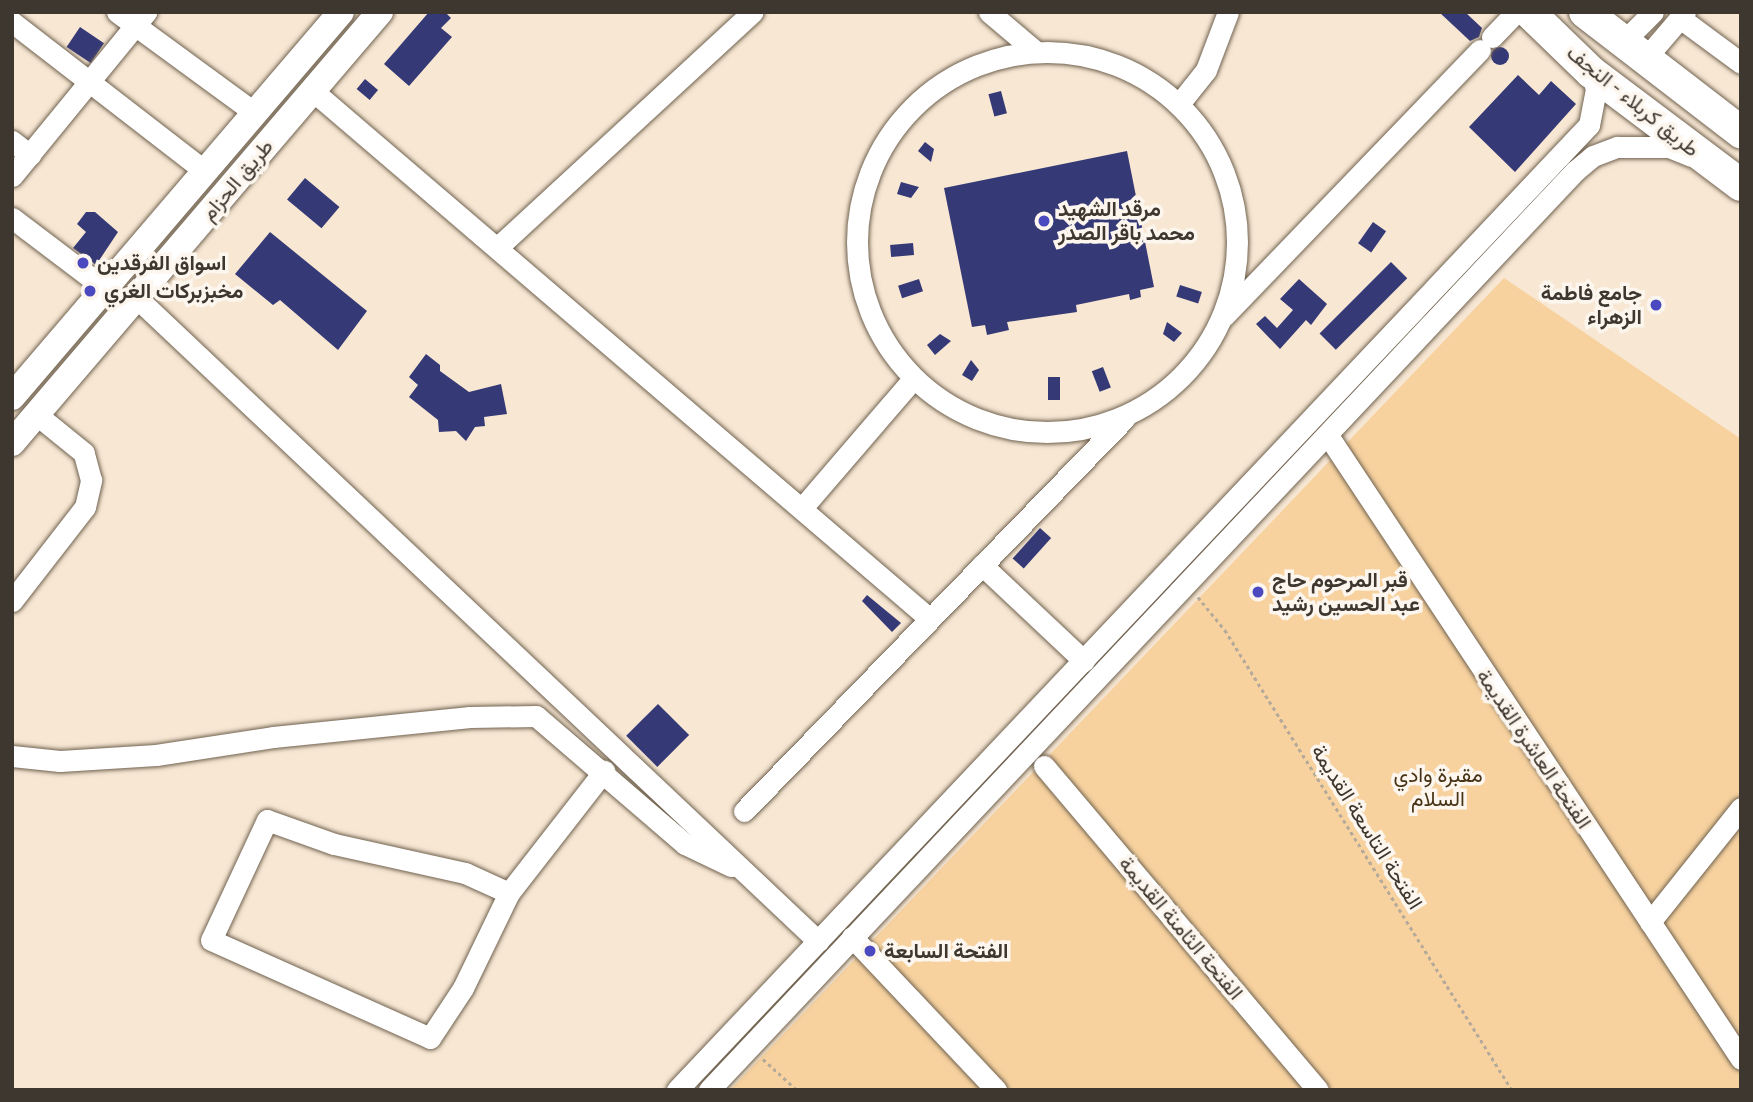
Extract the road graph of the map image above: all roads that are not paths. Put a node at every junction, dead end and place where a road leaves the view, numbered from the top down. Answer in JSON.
{"nodes":[{"id":1,"x":117,"y":12,"type":"edge"},
{"id":2,"x":341,"y":12,"type":"edge"},
{"id":3,"x":380,"y":12,"type":"edge"},
{"id":4,"x":752,"y":12,"type":"edge"},
{"id":5,"x":989,"y":12,"type":"edge"},
{"id":6,"x":1228,"y":12,"type":"edge"},
{"id":7,"x":1516,"y":12,"type":"edge"},
{"id":8,"x":1529,"y":12,"type":"edge"},
{"id":9,"x":1585,"y":12,"type":"edge"},
{"id":10,"x":1650,"y":13,"type":"edge"},
{"id":11,"x":1682,"y":15,"type":"edge"},
{"id":12,"x":141,"y":19,"type":"edge"},
{"id":13,"x":12,"y":22,"type":"edge"},
{"id":14,"x":1035,"y":51,"type":"junction"},
{"id":15,"x":1632,"y":52,"type":"junction"},
{"id":16,"x":1741,"y":63,"type":"edge"},
{"id":17,"x":1591,"y":72,"type":"junction"},
{"id":18,"x":90,"y":81,"type":"junction"},
{"id":19,"x":313,"y":91,"type":"junction"},
{"id":20,"x":1180,"y":104,"type":"junction"},
{"id":21,"x":255,"y":113,"type":"junction"},
{"id":22,"x":1741,"y":132,"type":"edge"},
{"id":23,"x":12,"y":141,"type":"edge"},
{"id":24,"x":30,"y":155,"type":"junction"},
{"id":25,"x":1712,"y":165,"type":"junction"},
{"id":26,"x":206,"y":172,"type":"junction"},
{"id":27,"x":12,"y":176,"type":"edge"},
{"id":28,"x":1741,"y":185,"type":"edge"},
{"id":29,"x":12,"y":218,"type":"edge"},
{"id":30,"x":499,"y":246,"type":"junction"},
{"id":31,"x":106,"y":289,"type":"junction"},
{"id":32,"x":137,"y":298,"type":"junction"},
{"id":33,"x":1221,"y":320,"type":"junction"},
{"id":34,"x":914,"y":379,"type":"junction"},
{"id":35,"x":19,"y":389,"type":"edge"},
{"id":36,"x":45,"y":406,"type":"junction"},
{"id":37,"x":1129,"y":414,"type":"junction"},
{"id":38,"x":1329,"y":437,"type":"junction"},
{"id":39,"x":12,"y":443,"type":"edge"},
{"id":40,"x":1274,"y":461,"type":"junction"},
{"id":41,"x":1295,"y":473,"type":"junction"},
{"id":42,"x":1242,"y":494,"type":"junction"},
{"id":43,"x":802,"y":508,"type":"junction"},
{"id":44,"x":1257,"y":512,"type":"junction"},
{"id":45,"x":982,"y":565,"type":"junction"},
{"id":46,"x":12,"y":601,"type":"edge"},
{"id":47,"x":930,"y":619,"type":"junction"},
{"id":48,"x":1084,"y":661,"type":"junction"},
{"id":49,"x":12,"y":755,"type":"edge"},
{"id":50,"x":1044,"y":766,"type":"dead end"},
{"id":51,"x":604,"y":771,"type":"junction"},
{"id":52,"x":1741,"y":808,"type":"edge"},
{"id":53,"x":744,"y":811,"type":"dead end"},
{"id":54,"x":751,"y":876,"type":"junction"},
{"id":55,"x":509,"y":893,"type":"junction"},
{"id":56,"x":1650,"y":922,"type":"junction"},
{"id":57,"x":852,"y":937,"type":"junction"},
{"id":58,"x":818,"y":941,"type":"junction"},
{"id":59,"x":1741,"y":1059,"type":"edge"},
{"id":60,"x":677,"y":1090,"type":"edge"},
{"id":61,"x":709,"y":1090,"type":"edge"},
{"id":62,"x":996,"y":1090,"type":"edge"},
{"id":63,"x":1318,"y":1090,"type":"edge"}],
"edges":[{"from":1,"to":12,"type":"street"},
{"from":2,"to":21,"type":"main road","name":"طريق الحزام"},
{"from":3,"to":19,"type":"main road","name":"طريق الحزام"},
{"from":4,"to":30,"type":"street"},
{"from":5,"to":14,"type":"street"},
{"from":6,"to":20,"type":"street"},
{"from":7,"to":33,"type":"street"},
{"from":8,"to":17,"type":"highway","name":"طريق کربلاء - النجف"},
{"from":9,"to":15,"type":"highway"},
{"from":10,"to":15,"type":"street"},
{"from":11,"to":15,"type":"street"},
{"from":11,"to":16,"type":"street"},
{"from":12,"to":18,"type":"street"},
{"from":12,"to":21,"type":"street"},
{"from":13,"to":18,"type":"street"},
{"from":14,"to":20,"type":"street"},
{"from":14,"to":34,"type":"street"},
{"from":15,"to":22,"type":"highway"},
{"from":17,"to":25,"type":"highway","name":"طريق کربلاء - النجف"},
{"from":17,"to":40,"type":"street"},
{"from":18,"to":24,"type":"street"},
{"from":18,"to":26,"type":"street"},
{"from":19,"to":30,"type":"street"},
{"from":19,"to":32,"type":"main road","name":"طريق الحزام"},
{"from":20,"to":33,"type":"street"},
{"from":21,"to":26,"type":"main road","name":"طريق الحزام"},
{"from":23,"to":24,"type":"street"},
{"from":24,"to":27,"type":"street"},
{"from":25,"to":28,"type":"highway","name":"طريق کربلاء - النجف"},
{"from":25,"to":38,"type":"street"},
{"from":26,"to":31,"type":"main road","name":"طريق الحزام"},
{"from":29,"to":31,"type":"street"},
{"from":30,"to":43,"type":"street"},
{"from":31,"to":35,"type":"main road","name":"طريق الحزام"},
{"from":32,"to":36,"type":"main road","name":"طريق الحزام"},
{"from":32,"to":54,"type":"street"},
{"from":33,"to":37,"type":"street"},
{"from":34,"to":37,"type":"street"},
{"from":34,"to":43,"type":"street"},
{"from":35,"to":36,"type":"main road"},
{"from":36,"to":39,"type":"main road","name":"طريق الحزام"},
{"from":36,"to":46,"type":"street"},
{"from":37,"to":45,"type":"street"},
{"from":38,"to":41,"type":"street"},
{"from":38,"to":56,"type":"street","name":"الفتحة العاشرة القديمة"},
{"from":40,"to":41,"type":"street"},
{"from":40,"to":42,"type":"street"},
{"from":41,"to":44,"type":"street"},
{"from":42,"to":44,"type":"street"},
{"from":42,"to":48,"type":"street"},
{"from":43,"to":47,"type":"street"},
{"from":44,"to":57,"type":"street"},
{"from":45,"to":47,"type":"street"},
{"from":45,"to":48,"type":"street"},
{"from":47,"to":53,"type":"street"},
{"from":48,"to":58,"type":"street"},
{"from":49,"to":51,"type":"street"},
{"from":50,"to":63,"type":"street","name":"الفتحة الثامنة القديمة"},
{"from":51,"to":54,"type":"street"},
{"from":51,"to":55,"type":"street"},
{"from":52,"to":56,"type":"street"},
{"from":54,"to":58,"type":"street"},
{"from":55,"to":55,"type":"street"},
{"from":56,"to":59,"type":"street","name":"الفتحة العاشرة القديمة"},
{"from":57,"to":61,"type":"street"},
{"from":57,"to":62,"type":"street"},
{"from":58,"to":60,"type":"street"}]}
